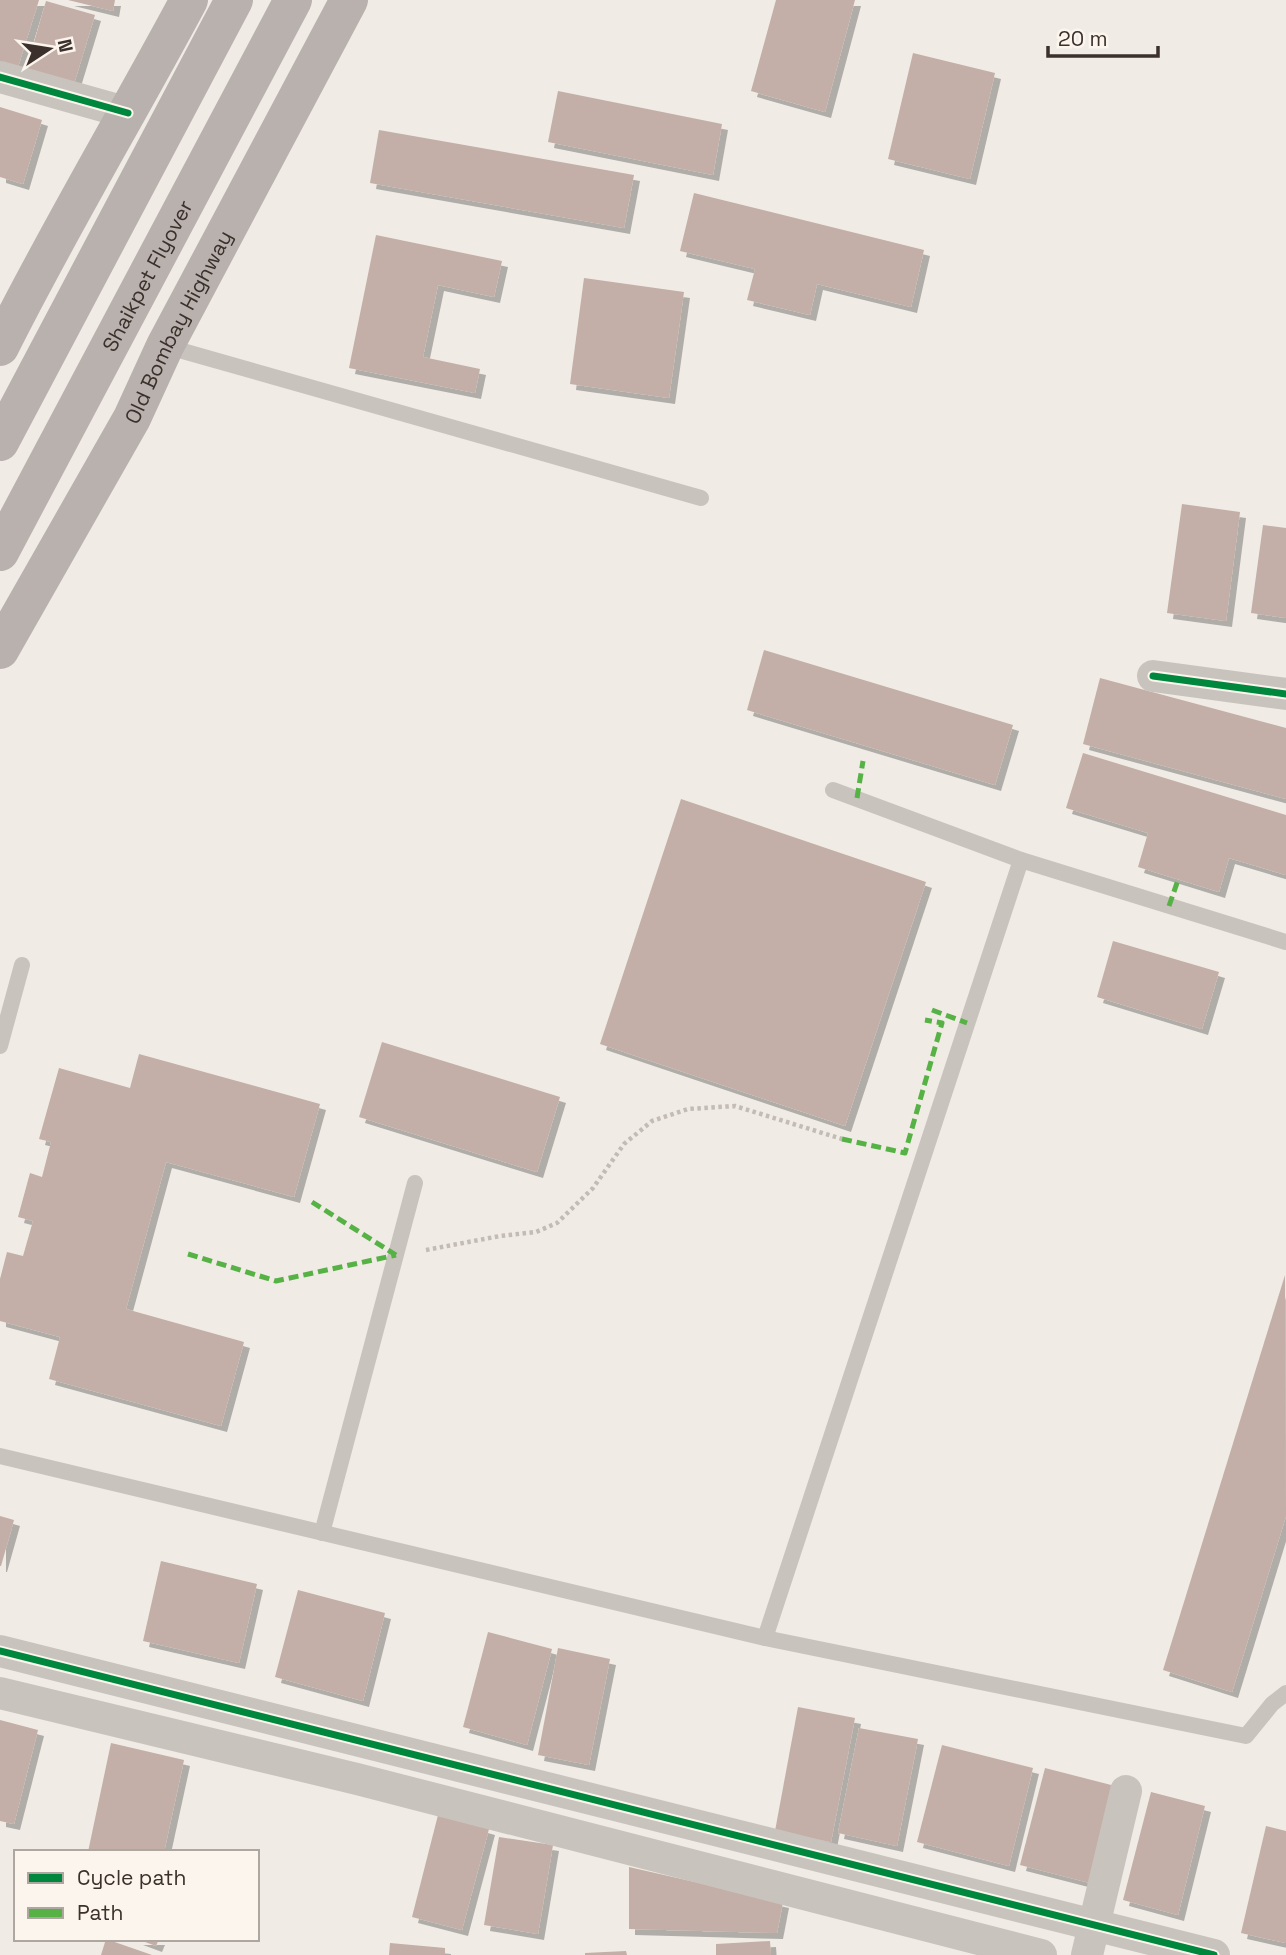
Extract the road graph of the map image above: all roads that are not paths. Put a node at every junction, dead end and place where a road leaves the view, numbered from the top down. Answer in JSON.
{"nodes":[{"id":1,"x":189,"y":0,"type":"edge"},
{"id":2,"x":234,"y":0,"type":"edge"},
{"id":3,"x":293,"y":0,"type":"edge"},
{"id":4,"x":349,"y":0,"type":"edge"},
{"id":5,"x":0,"y":76,"type":"edge"},
{"id":6,"x":128,"y":113,"type":"junction"},
{"id":7,"x":12,"y":296,"type":"edge"},
{"id":8,"x":165,"y":346,"type":"junction"},
{"id":9,"x":0,"y":347,"type":"edge"},
{"id":10,"x":0,"y":443,"type":"edge"},
{"id":11,"x":701,"y":498,"type":"dead end"},
{"id":12,"x":0,"y":540,"type":"edge"},
{"id":13,"x":0,"y":552,"type":"edge"},
{"id":14,"x":46,"y":569,"type":"junction"},
{"id":15,"x":0,"y":650,"type":"edge"},
{"id":16,"x":1153,"y":676,"type":"dead end"},
{"id":17,"x":1286,"y":694,"type":"edge"},
{"id":18,"x":833,"y":790,"type":"dead end"},
{"id":19,"x":1021,"y":860,"type":"junction"},
{"id":20,"x":1286,"y":942,"type":"edge"},
{"id":21,"x":22,"y":965,"type":"dead end"},
{"id":22,"x":0,"y":1046,"type":"edge"},
{"id":23,"x":415,"y":1183,"type":"dead end"},
{"id":24,"x":0,"y":1456,"type":"edge"},
{"id":25,"x":322,"y":1533,"type":"junction"},
{"id":26,"x":765,"y":1638,"type":"junction"},
{"id":27,"x":0,"y":1651,"type":"edge"},
{"id":28,"x":0,"y":1693,"type":"edge"},
{"id":29,"x":1286,"y":1693,"type":"edge"},
{"id":30,"x":1126,"y":1791,"type":"dead end"},
{"id":31,"x":1090,"y":1940,"type":"edge"},
{"id":32,"x":1041,"y":1955,"type":"edge"},
{"id":33,"x":1214,"y":1955,"type":"edge"}],
"edges":[{"from":1,"to":6,"type":"main road"},
{"from":2,"to":10,"type":"main road"},
{"from":3,"to":13,"type":"main road","name":"Shaikpet Flyover","bridge":true},
{"from":4,"to":8,"type":"main road","name":"Old Bombay Highway"},
{"from":5,"to":6,"type":"street"},
{"from":6,"to":7,"type":"main road"},
{"from":7,"to":9,"type":"main road"},
{"from":8,"to":11,"type":"lane"},
{"from":8,"to":14,"type":"main road","name":"Old Bombay Highway"},
{"from":12,"to":14,"type":"main road"},
{"from":14,"to":15,"type":"main road","name":"Old Bombay Highway"},
{"from":16,"to":17,"type":"street"},
{"from":18,"to":19,"type":"lane"},
{"from":19,"to":20,"type":"lane"},
{"from":19,"to":26,"type":"lane"},
{"from":21,"to":22,"type":"lane"},
{"from":23,"to":25,"type":"lane"},
{"from":24,"to":25,"type":"lane"},
{"from":25,"to":26,"type":"lane"},
{"from":26,"to":29,"type":"lane"},
{"from":27,"to":31,"type":"street"},
{"from":28,"to":32,"type":"street"},
{"from":30,"to":31,"type":"street"},
{"from":31,"to":33,"type":"street"}]}
